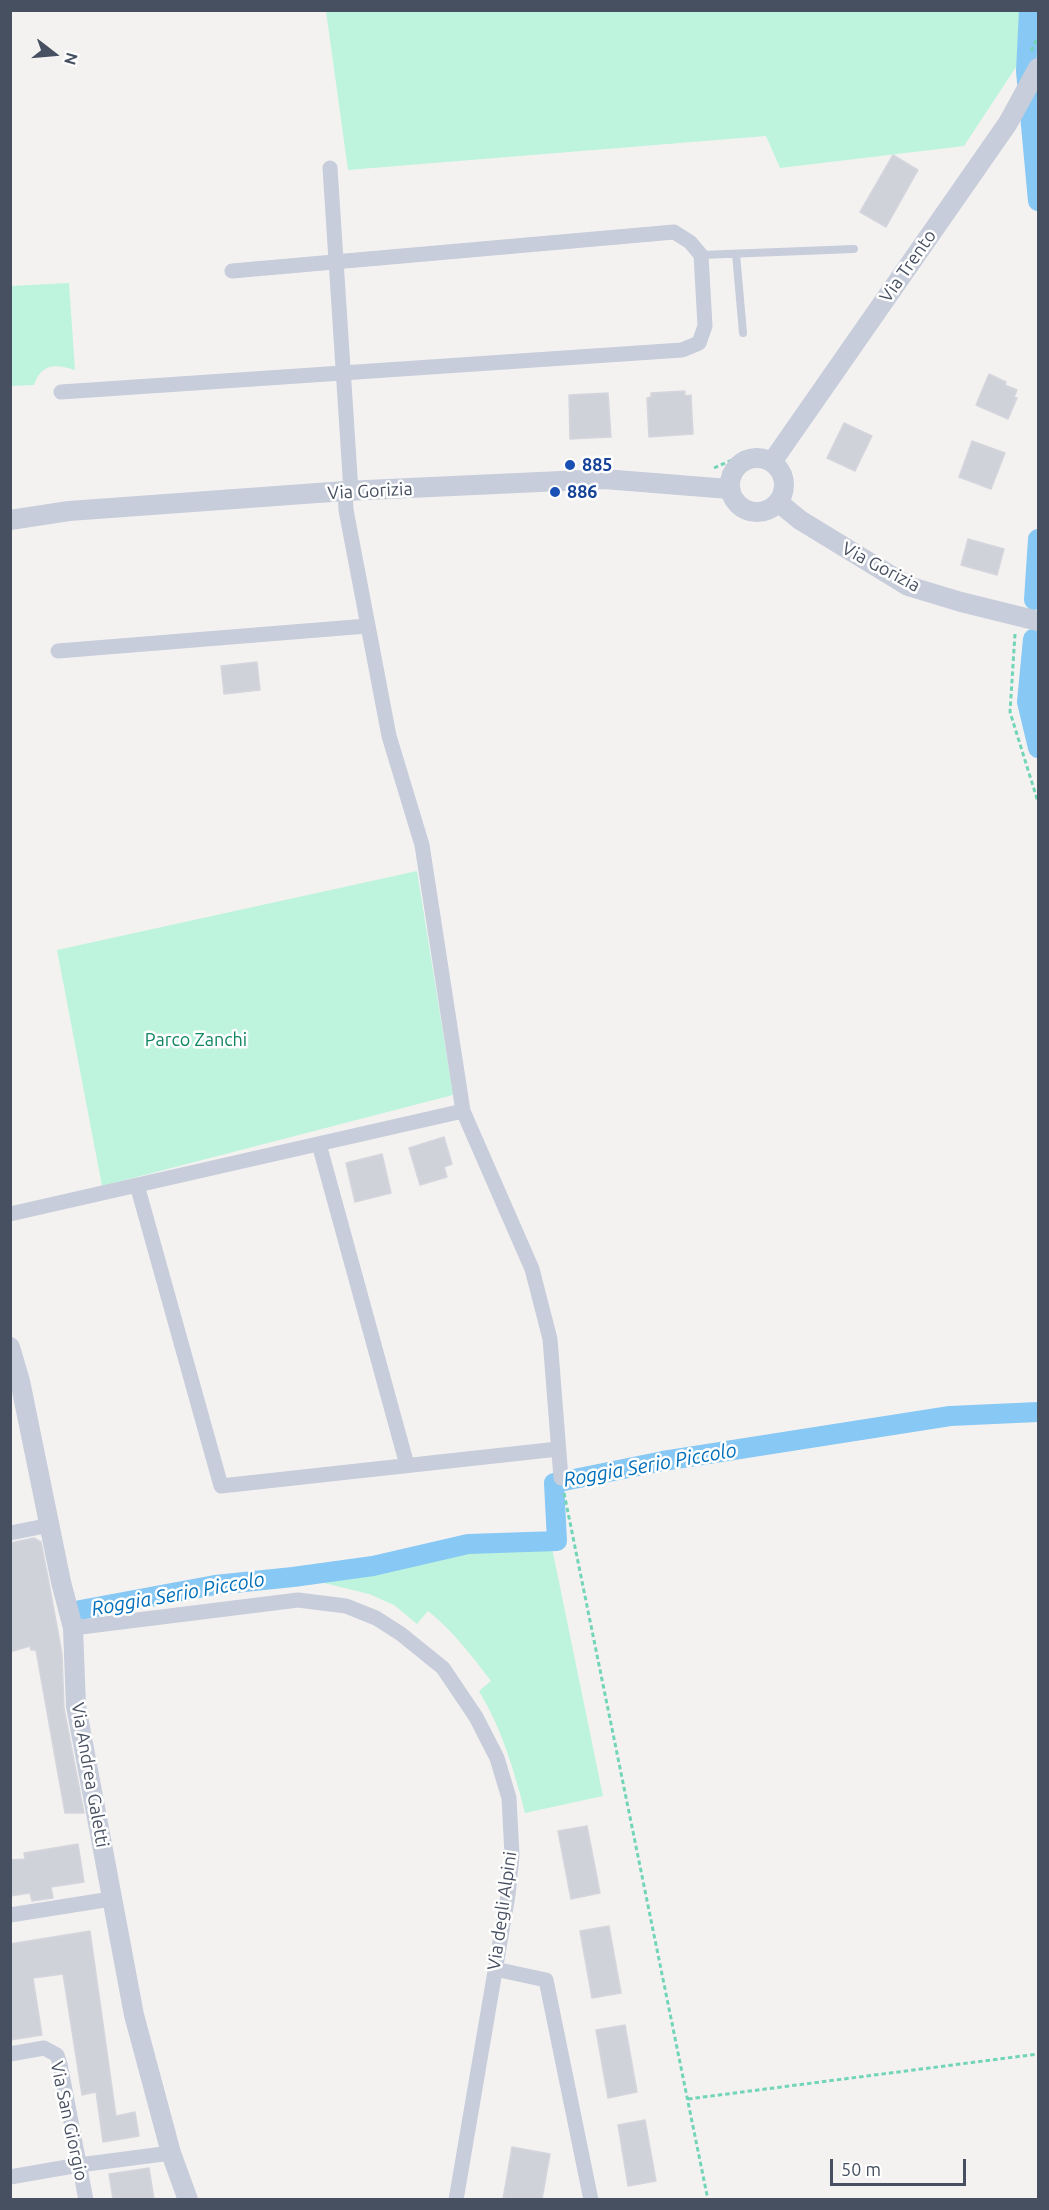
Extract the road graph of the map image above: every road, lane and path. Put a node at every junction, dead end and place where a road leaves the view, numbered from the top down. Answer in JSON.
{"nodes":[{"id":1,"x":1038,"y":68,"type":"edge"},
{"id":2,"x":330,"y":168,"type":"dead end"},
{"id":3,"x":854,"y":249,"type":"dead end"},
{"id":4,"x":736,"y":254,"type":"junction"},
{"id":5,"x":701,"y":255,"type":"junction"},
{"id":6,"x":336,"y":263,"type":"junction"},
{"id":7,"x":232,"y":271,"type":"dead end"},
{"id":8,"x":743,"y":333,"type":"dead end"},
{"id":9,"x":343,"y":373,"type":"junction"},
{"id":10,"x":61,"y":392,"type":"dead end"},
{"id":11,"x":767,"y":454,"type":"junction"},
{"id":12,"x":708,"y":469,"type":"dead end"},
{"id":13,"x":729,"y":489,"type":"junction"},
{"id":14,"x":348,"y":491,"type":"junction"},
{"id":15,"x":778,"y":502,"type":"junction"},
{"id":16,"x":10,"y":520,"type":"edge"},
{"id":17,"x":1034,"y":620,"type":"edge"},
{"id":18,"x":367,"y":626,"type":"junction"},
{"id":19,"x":1015,"y":638,"type":"dead end"},
{"id":20,"x":58,"y":651,"type":"dead end"},
{"id":21,"x":1038,"y":802,"type":"edge"},
{"id":22,"x":463,"y":1111,"type":"junction"},
{"id":23,"x":319,"y":1144,"type":"junction"},
{"id":24,"x":137,"y":1185,"type":"junction"},
{"id":25,"x":10,"y":1214,"type":"edge"},
{"id":26,"x":10,"y":1347,"type":"edge"},
{"id":27,"x":558,"y":1449,"type":"junction"},
{"id":28,"x":407,"y":1466,"type":"junction"},
{"id":29,"x":561,"y":1478,"type":"joint"},
{"id":30,"x":50,"y":1525,"type":"junction"},
{"id":31,"x":10,"y":1533,"type":"edge"},
{"id":32,"x":73,"y":1628,"type":"junction"},
{"id":33,"x":111,"y":1899,"type":"junction"},
{"id":34,"x":10,"y":1915,"type":"edge"},
{"id":35,"x":495,"y":1969,"type":"junction"},
{"id":36,"x":10,"y":2054,"type":"edge"},
{"id":37,"x":1038,"y":2054,"type":"edge"},
{"id":38,"x":688,"y":2099,"type":"junction"},
{"id":39,"x":171,"y":2153,"type":"junction"},
{"id":40,"x":79,"y":2165,"type":"junction"},
{"id":41,"x":10,"y":2177,"type":"edge"},
{"id":42,"x":86,"y":2199,"type":"edge"},
{"id":43,"x":188,"y":2199,"type":"edge"},
{"id":44,"x":456,"y":2199,"type":"edge"},
{"id":45,"x":591,"y":2199,"type":"edge"},
{"id":46,"x":708,"y":2199,"type":"edge"}],
"edges":[{"from":1,"to":11,"type":"street","name":"Via Trento"},
{"from":2,"to":6,"type":"street"},
{"from":3,"to":4,"type":"lane"},
{"from":4,"to":5,"type":"lane"},
{"from":4,"to":8,"type":"lane"},
{"from":5,"to":6,"type":"street"},
{"from":5,"to":9,"type":"street"},
{"from":6,"to":7,"type":"street"},
{"from":6,"to":9,"type":"street"},
{"from":9,"to":10,"type":"street"},
{"from":9,"to":14,"type":"street"},
{"from":11,"to":12,"type":"path"},
{"from":11,"to":13,"type":"street"},
{"from":11,"to":15,"type":"street"},
{"from":13,"to":14,"type":"street","name":"Via Gorizia"},
{"from":13,"to":15,"type":"street"},
{"from":14,"to":16,"type":"street","name":"Via Gorizia"},
{"from":14,"to":18,"type":"street"},
{"from":15,"to":17,"type":"street","name":"Via Gorizia"},
{"from":18,"to":20,"type":"street"},
{"from":18,"to":22,"type":"street"},
{"from":19,"to":21,"type":"path"},
{"from":22,"to":23,"type":"street"},
{"from":22,"to":27,"type":"street"},
{"from":23,"to":24,"type":"street"},
{"from":23,"to":28,"type":"street"},
{"from":24,"to":25,"type":"street"},
{"from":24,"to":28,"type":"street"},
{"from":26,"to":30,"type":"street","name":"Via Andrea Galetti"},
{"from":27,"to":28,"type":"street"},
{"from":27,"to":29,"type":"street"},
{"from":29,"to":38,"type":"path"},
{"from":30,"to":31,"type":"street"},
{"from":30,"to":32,"type":"street","name":"Via Andrea Galetti"},
{"from":32,"to":33,"type":"street","name":"Via Andrea Galetti"},
{"from":32,"to":35,"type":"street","name":"Via degli Alpini"},
{"from":33,"to":34,"type":"street"},
{"from":33,"to":39,"type":"street","name":"Via Andrea Galetti"},
{"from":35,"to":44,"type":"street","name":"Via degli Alpini"},
{"from":35,"to":45,"type":"street"},
{"from":36,"to":40,"type":"street","name":"Via San Giorgio"},
{"from":37,"to":38,"type":"path"},
{"from":38,"to":46,"type":"path"},
{"from":39,"to":40,"type":"street"},
{"from":39,"to":43,"type":"street","name":"Via Andrea Galetti"},
{"from":40,"to":41,"type":"street"},
{"from":40,"to":42,"type":"street","name":"Via San Giorgio"}]}
